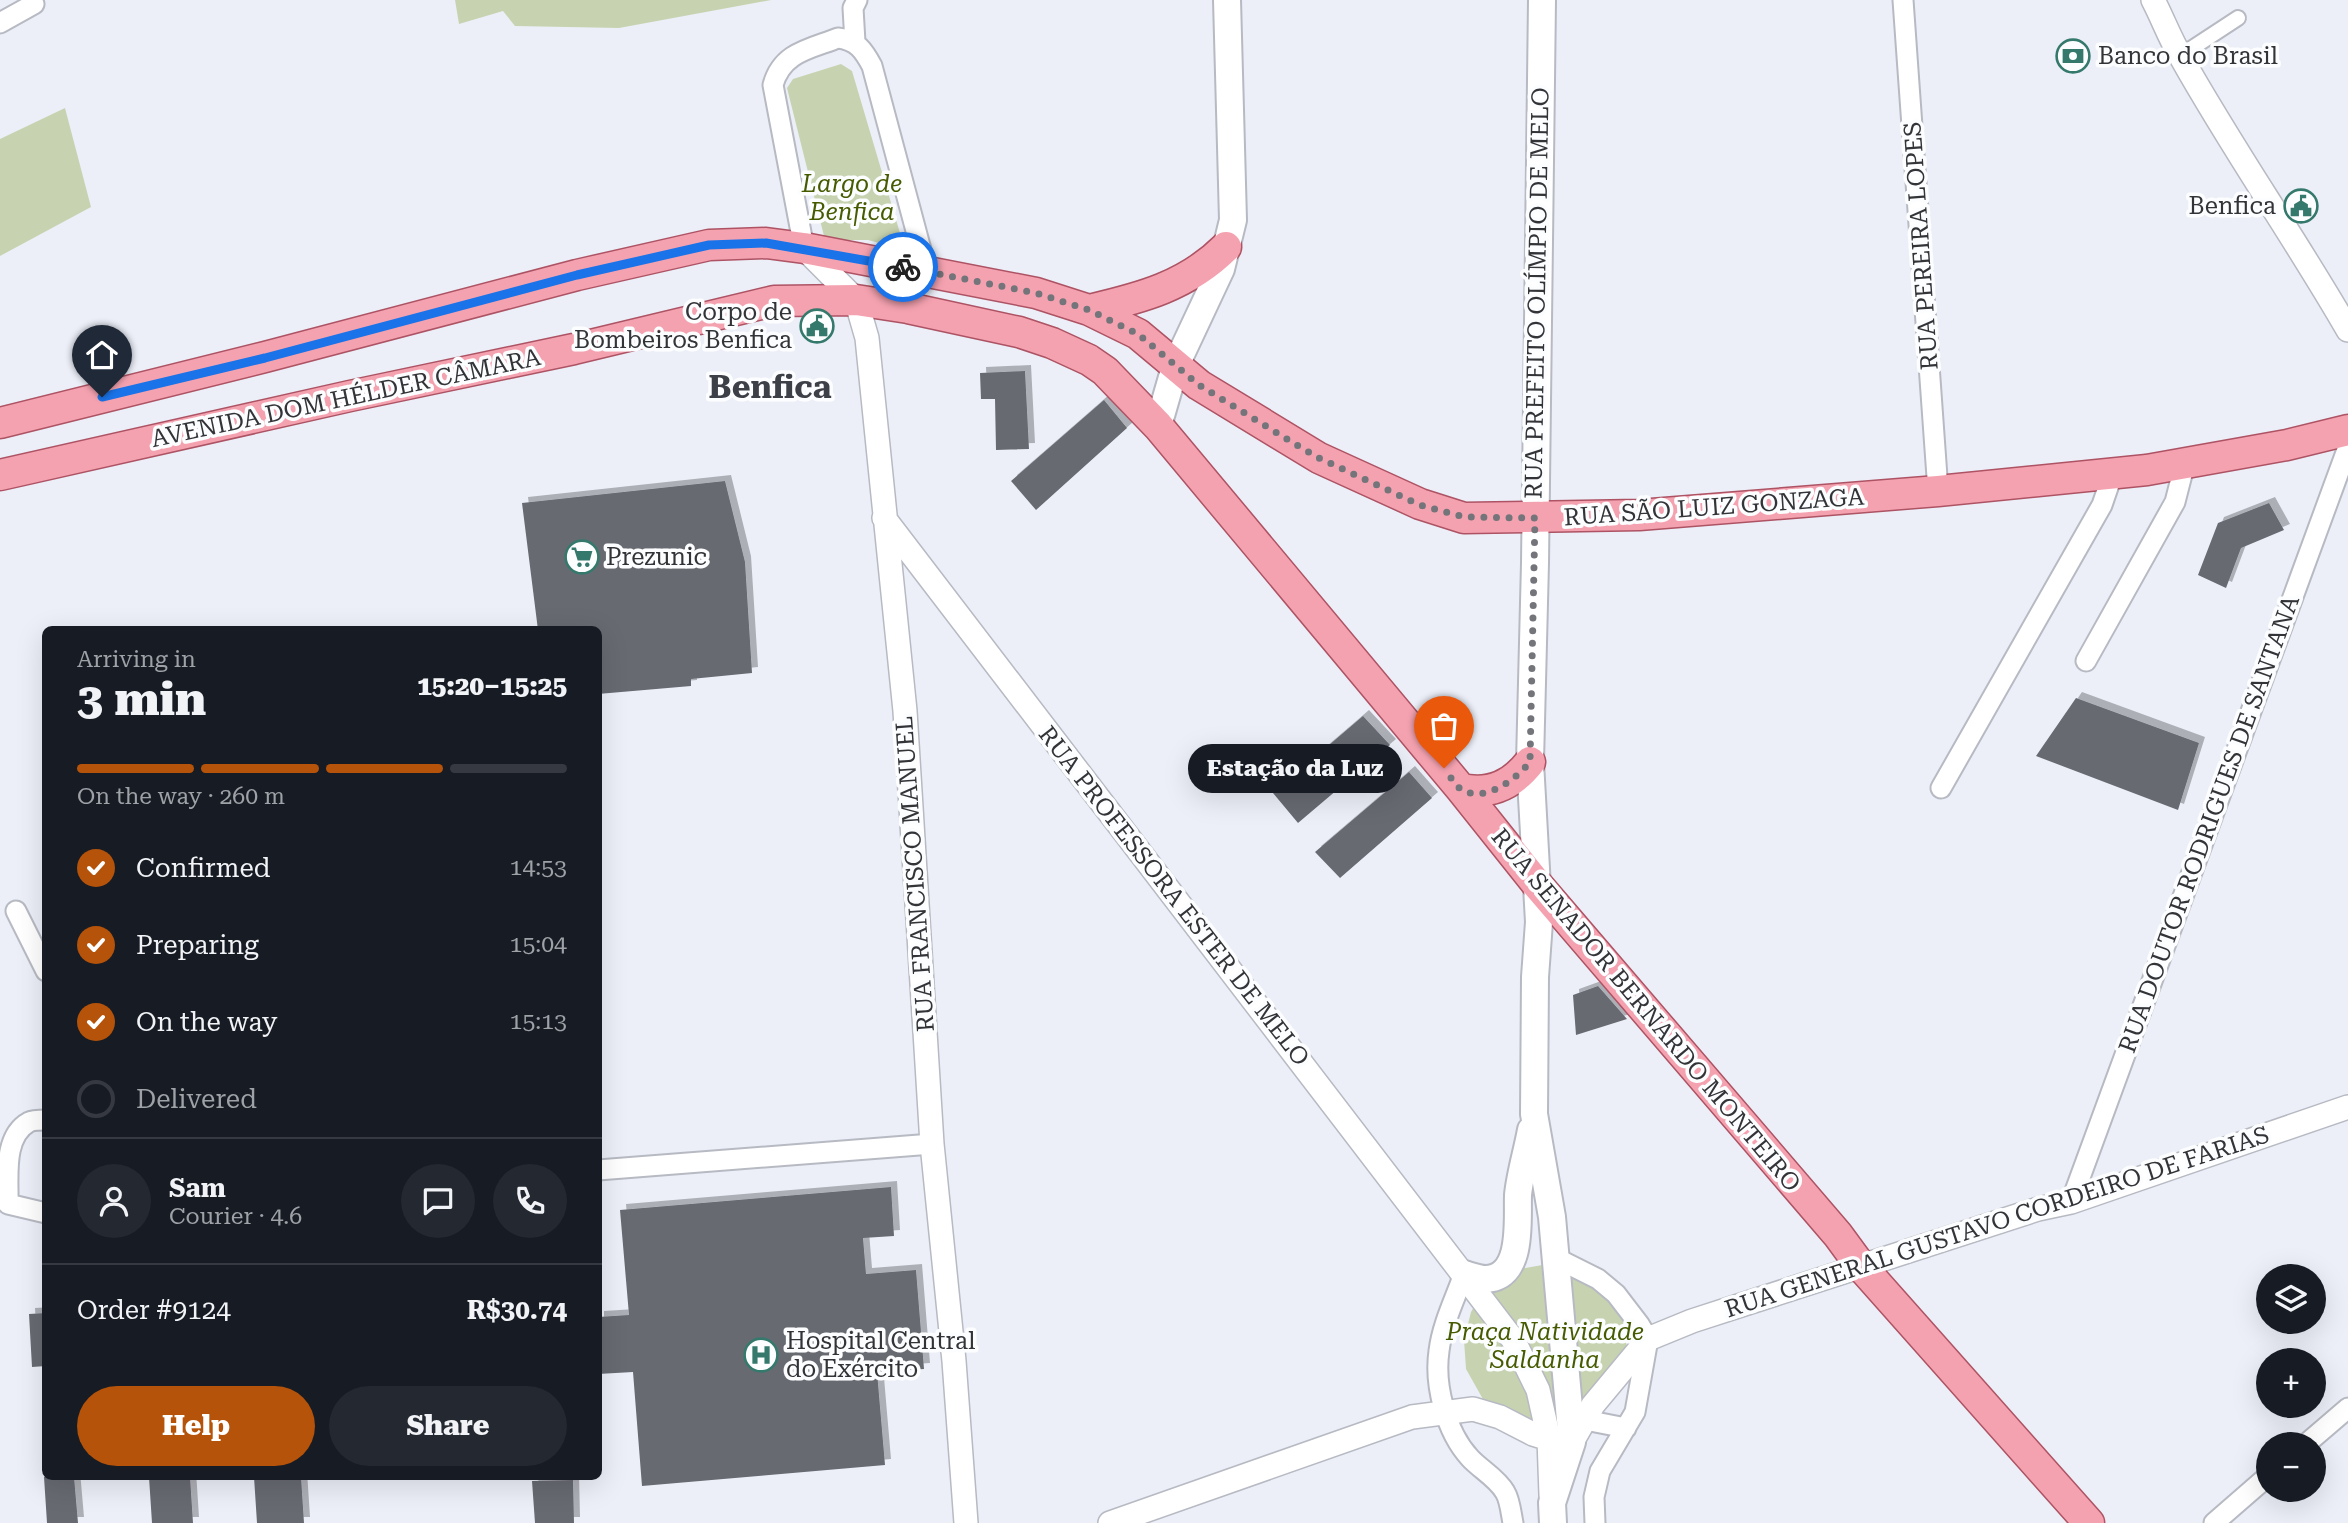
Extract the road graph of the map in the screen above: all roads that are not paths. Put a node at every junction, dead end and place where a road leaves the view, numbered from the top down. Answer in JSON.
{"nodes":[{"id":1,"x":857,"y":0,"type":"edge"},
{"id":2,"x":1227,"y":0,"type":"edge"},
{"id":3,"x":1542,"y":0,"type":"edge"},
{"id":4,"x":1903,"y":0,"type":"edge"},
{"id":5,"x":2153,"y":0,"type":"edge"},
{"id":6,"x":34,"y":4,"type":"dead end"},
{"id":7,"x":2238,"y":18,"type":"dead end"},
{"id":8,"x":0,"y":23,"type":"edge"},
{"id":9,"x":855,"y":42,"type":"junction"},
{"id":10,"x":2180,"y":56,"type":"junction"},
{"id":11,"x":1226,"y":247,"type":"junction"},
{"id":12,"x":804,"y":248,"type":"junction"},
{"id":13,"x":927,"y":272,"type":"junction"},
{"id":14,"x":856,"y":300,"type":"junction"},
{"id":15,"x":1089,"y":310,"type":"junction"},
{"id":16,"x":2348,"y":330,"type":"edge"},
{"id":17,"x":1175,"y":367,"type":"junction"},
{"id":18,"x":0,"y":423,"type":"edge"},
{"id":19,"x":1158,"y":426,"type":"junction"},
{"id":20,"x":2348,"y":430,"type":"edge"},
{"id":21,"x":2348,"y":447,"type":"edge"},
{"id":22,"x":2185,"y":463,"type":"junction"},
{"id":23,"x":2113,"y":473,"type":"junction"},
{"id":24,"x":0,"y":475,"type":"edge"},
{"id":25,"x":1938,"y":491,"type":"junction"},
{"id":26,"x":884,"y":518,"type":"junction"},
{"id":27,"x":1535,"y":518,"type":"junction"},
{"id":28,"x":2086,"y":661,"type":"dead end"},
{"id":29,"x":1530,"y":762,"type":"junction"},
{"id":30,"x":1941,"y":788,"type":"dead end"},
{"id":31,"x":1461,"y":789,"type":"junction"},
{"id":32,"x":1535,"y":883,"type":"junction"},
{"id":33,"x":16,"y":911,"type":"dead end"},
{"id":34,"x":42,"y":963,"type":"edge"},
{"id":35,"x":2348,"y":1107,"type":"edge"},
{"id":36,"x":1534,"y":1114,"type":"junction"},
{"id":37,"x":42,"y":1120,"type":"edge"},
{"id":38,"x":932,"y":1144,"type":"junction"},
{"id":39,"x":602,"y":1170,"type":"edge"},
{"id":40,"x":2071,"y":1202,"type":"junction"},
{"id":41,"x":42,"y":1212,"type":"edge"},
{"id":42,"x":1554,"y":1257,"type":"junction"},
{"id":43,"x":1860,"y":1265,"type":"junction"},
{"id":44,"x":1464,"y":1274,"type":"junction"},
{"id":45,"x":1648,"y":1339,"type":"junction"},
{"id":46,"x":2348,"y":1408,"type":"edge"},
{"id":47,"x":1445,"y":1412,"type":"junction"},
{"id":48,"x":1626,"y":1428,"type":"junction"},
{"id":49,"x":2320,"y":1432,"type":"edge"},
{"id":50,"x":1568,"y":1434,"type":"junction"},
{"id":51,"x":2256,"y":1486,"type":"edge"},
{"id":52,"x":1553,"y":1513,"type":"edge"},
{"id":53,"x":966,"y":1523,"type":"edge"},
{"id":54,"x":1110,"y":1523,"type":"edge"},
{"id":55,"x":1513,"y":1523,"type":"edge"},
{"id":56,"x":1595,"y":1523,"type":"edge"},
{"id":57,"x":2089,"y":1523,"type":"edge"},
{"id":58,"x":2214,"y":1523,"type":"edge"}],
"edges":[{"from":1,"to":9,"type":"street"},
{"from":2,"to":11,"type":"main road"},
{"from":3,"to":27,"type":"main road","name":"RUA PREFEITO OLÍMPIO DE MELO"},
{"from":4,"to":25,"type":"street","name":"RUA PEREIRA LOPES"},
{"from":5,"to":10,"type":"street"},
{"from":6,"to":8,"type":"street"},
{"from":7,"to":10,"type":"street"},
{"from":9,"to":12,"type":"street"},
{"from":9,"to":13,"type":"street"},
{"from":10,"to":16,"type":"street"},
{"from":11,"to":15,"type":"main road"},
{"from":11,"to":17,"type":"main road"},
{"from":12,"to":13,"type":"main road"},
{"from":12,"to":14,"type":"street","name":"RUA FRANCISCO MANUEL"},
{"from":12,"to":18,"type":"main road"},
{"from":13,"to":15,"type":"main road","name":"RUA SÃO LUIZ GONZAGA"},
{"from":14,"to":19,"type":"main road","name":"AVENIDA DOM HÉLDER CÂMARA"},
{"from":14,"to":24,"type":"main road","name":"AVENIDA DOM HÉLDER CÂMARA"},
{"from":14,"to":26,"type":"street","name":"RUA FRANCISCO MANUEL"},
{"from":15,"to":17,"type":"main road","name":"RUA SÃO LUIZ GONZAGA"},
{"from":17,"to":19,"type":"main road"},
{"from":17,"to":27,"type":"main road","name":"RUA SÃO LUIZ GONZAGA"},
{"from":19,"to":31,"type":"main road","name":"RUA SENADOR BERNARDO MONTEIRO"},
{"from":20,"to":22,"type":"main road","name":"RUA SÃO LUIZ GONZAGA"},
{"from":21,"to":40,"type":"street","name":"RUA DOUTOR RODRIGUES DE SANTANA"},
{"from":22,"to":23,"type":"main road","name":"RUA SÃO LUIZ GONZAGA"},
{"from":22,"to":28,"type":"street"},
{"from":23,"to":25,"type":"main road","name":"RUA SÃO LUIZ GONZAGA"},
{"from":23,"to":30,"type":"street"},
{"from":25,"to":27,"type":"main road","name":"RUA SÃO LUIZ GONZAGA"},
{"from":26,"to":38,"type":"street","name":"RUA FRANCISCO MANUEL"},
{"from":26,"to":44,"type":"street","name":"RUA PROFESSORA ESTER DE MELO"},
{"from":27,"to":29,"type":"main road","name":"RUA PREFEITO OLÍMPIO DE MELO"},
{"from":29,"to":31,"type":"main road"},
{"from":29,"to":32,"type":"main road","name":"RUA PREFEITO OLÍMPIO DE MELO"},
{"from":31,"to":32,"type":"main road","name":"RUA SENADOR BERNARDO MONTEIRO"},
{"from":32,"to":36,"type":"main road","name":"RUA PREFEITO OLÍMPIO DE MELO"},
{"from":32,"to":43,"type":"main road","name":"RUA SENADOR BERNARDO MONTEIRO"},
{"from":33,"to":34,"type":"street"},
{"from":35,"to":40,"type":"street","name":"RUA GENERAL GUSTAVO CORDEIRO DE FARIAS"},
{"from":36,"to":42,"type":"main road","name":"RUA PREFEITO OLÍMPIO DE MELO"},
{"from":36,"to":44,"type":"main road"},
{"from":37,"to":41,"type":"street"},
{"from":38,"to":39,"type":"street"},
{"from":38,"to":53,"type":"street","name":"RUA FRANCISCO MANUEL"},
{"from":40,"to":43,"type":"street","name":"RUA GENERAL GUSTAVO CORDEIRO DE FARIAS"},
{"from":42,"to":45,"type":"street"},
{"from":42,"to":50,"type":"main road","name":"RUA PREFEITO OLÍMPIO DE MELO"},
{"from":43,"to":45,"type":"street","name":"RUA GENERAL GUSTAVO CORDEIRO DE FARIAS"},
{"from":43,"to":57,"type":"main road","name":"RUA SENADOR BERNARDO MONTEIRO"},
{"from":44,"to":47,"type":"street"},
{"from":44,"to":50,"type":"street"},
{"from":45,"to":48,"type":"street"},
{"from":45,"to":50,"type":"street"},
{"from":46,"to":49,"type":"street"},
{"from":47,"to":50,"type":"street"},
{"from":47,"to":54,"type":"street"},
{"from":47,"to":55,"type":"street"},
{"from":48,"to":50,"type":"street"},
{"from":48,"to":56,"type":"street"},
{"from":50,"to":52,"type":"main road","name":"RUA PREFEITO OLÍMPIO DE MELO"},
{"from":51,"to":58,"type":"street"}]}
